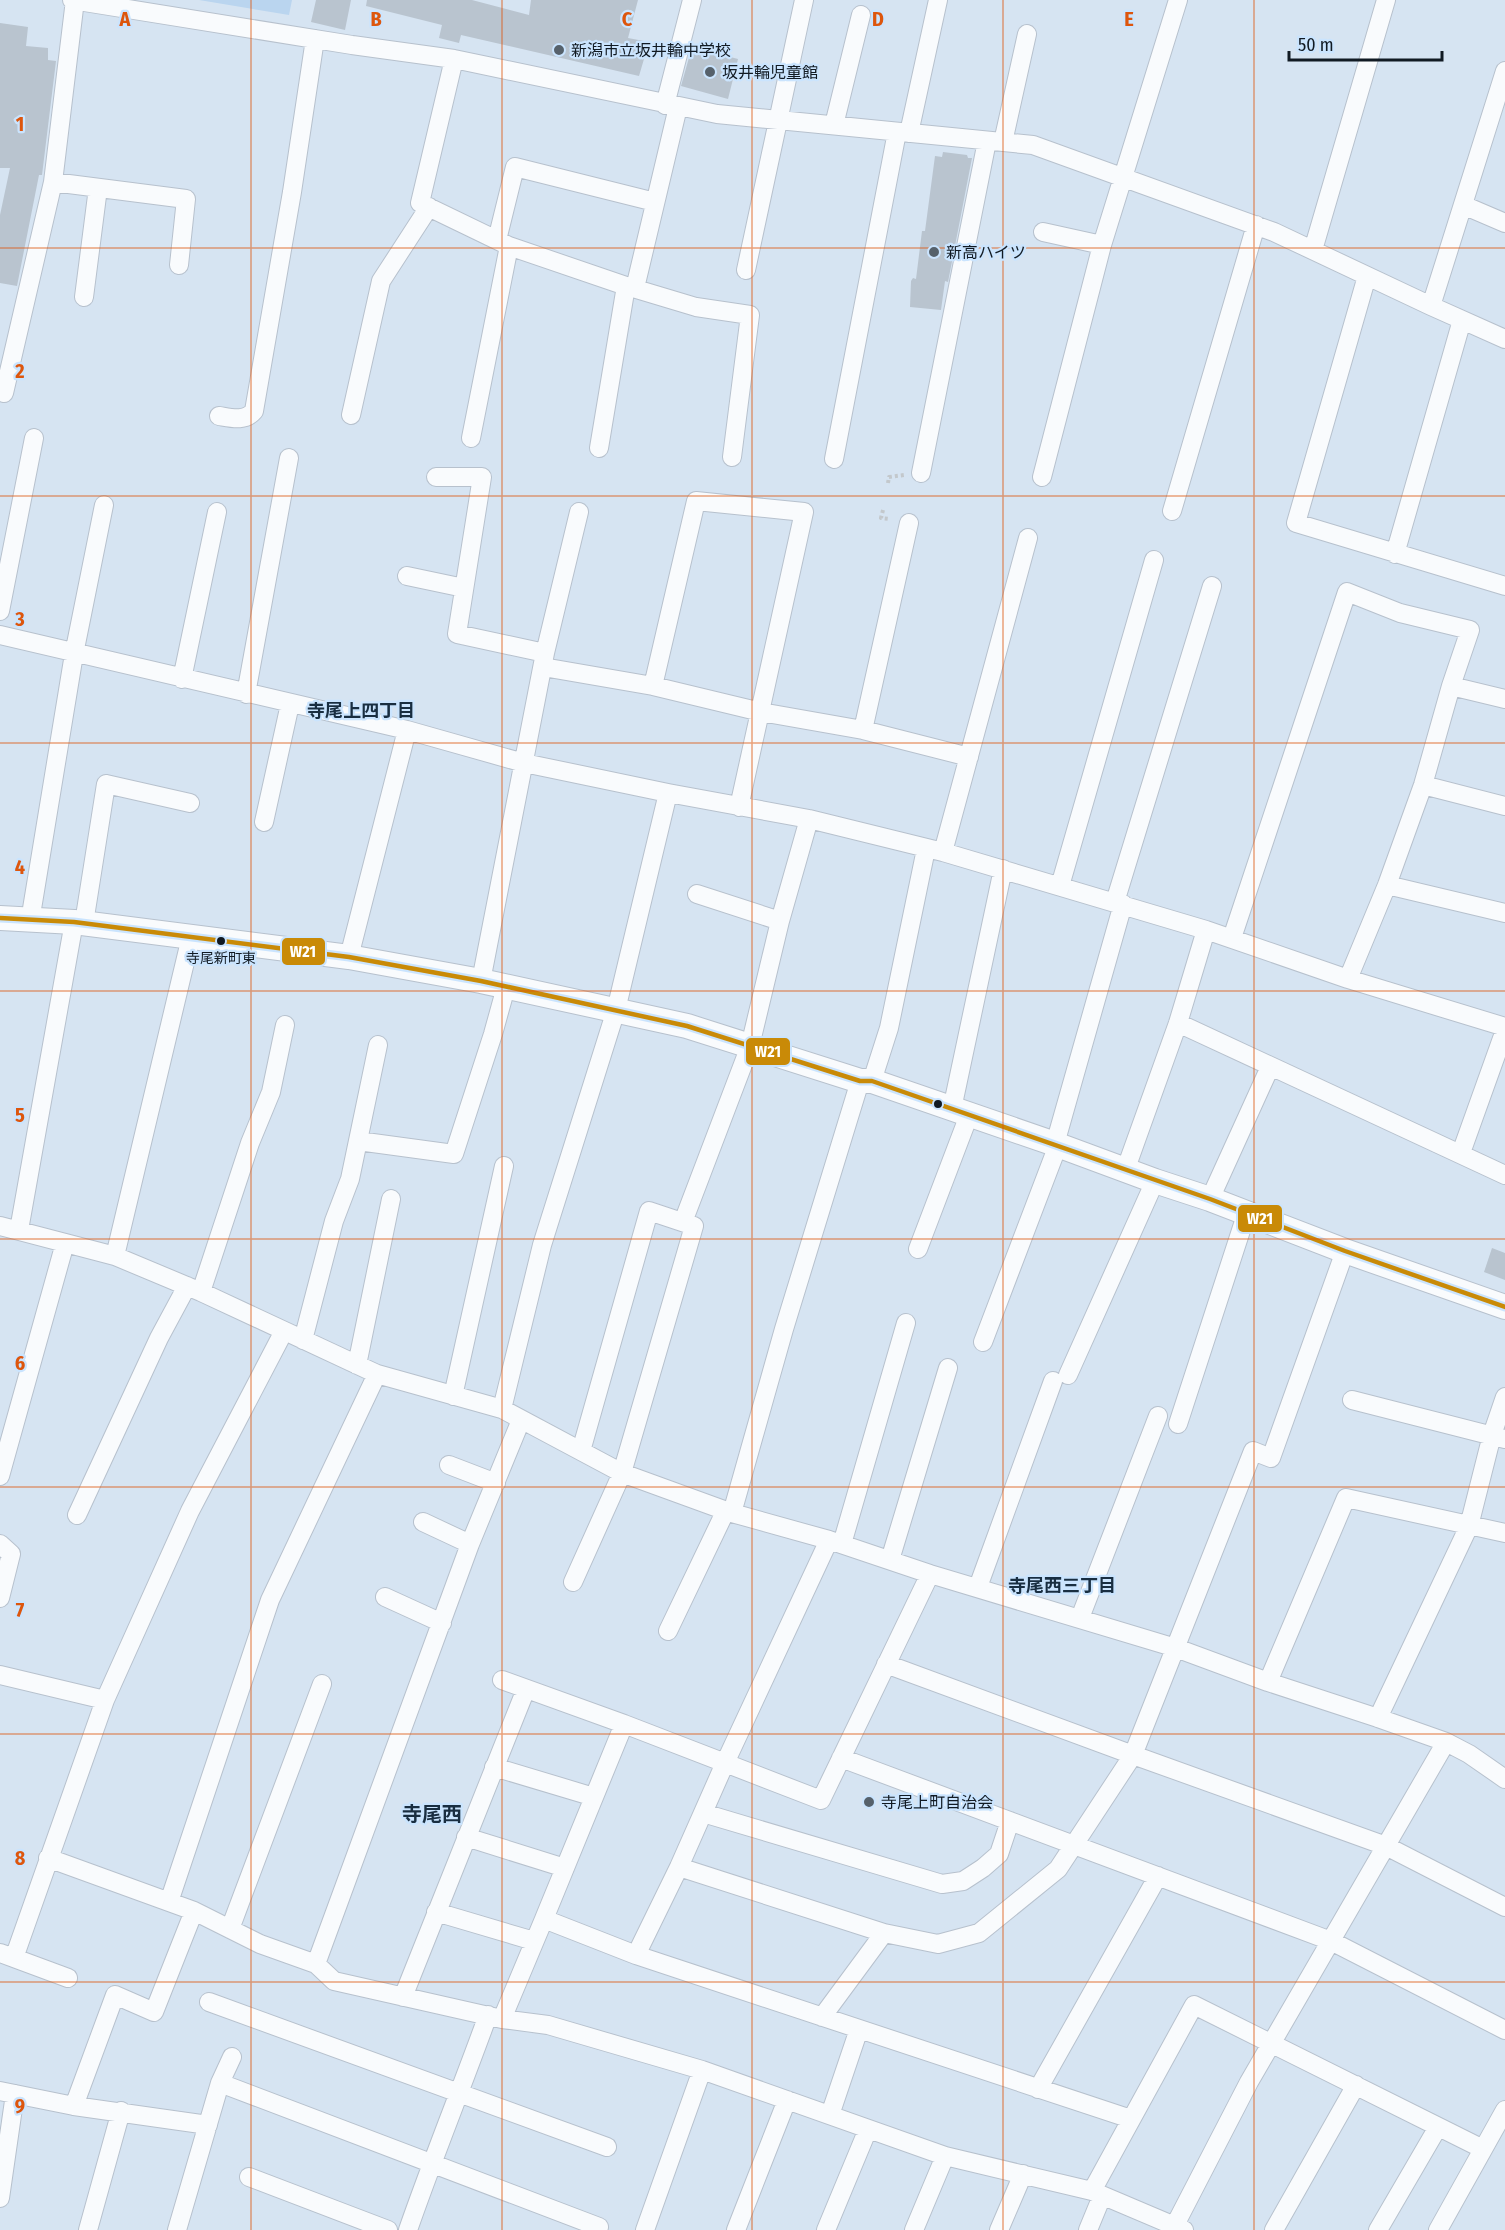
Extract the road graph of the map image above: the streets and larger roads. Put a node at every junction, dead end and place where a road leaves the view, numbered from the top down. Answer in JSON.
{"nodes":[{"id":1,"x":74,"y":0,"type":"edge"},
{"id":2,"x":692,"y":0,"type":"edge"},
{"id":3,"x":804,"y":0,"type":"edge"},
{"id":4,"x":938,"y":0,"type":"edge"},
{"id":5,"x":1178,"y":0,"type":"edge"},
{"id":6,"x":1386,"y":0,"type":"edge"},
{"id":7,"x":861,"y":15,"type":"dead end"},
{"id":8,"x":1027,"y":34,"type":"dead end"},
{"id":9,"x":315,"y":39,"type":"junction"},
{"id":10,"x":454,"y":59,"type":"junction"},
{"id":11,"x":1505,"y":71,"type":"edge"},
{"id":12,"x":672,"y":106,"type":"junction"},
{"id":13,"x":1499,"y":112,"type":"edge"},
{"id":14,"x":778,"y":120,"type":"junction"},
{"id":15,"x":834,"y":125,"type":"junction"},
{"id":16,"x":903,"y":132,"type":"junction"},
{"id":17,"x":995,"y":142,"type":"junction"},
{"id":18,"x":1122,"y":177,"type":"junction"},
{"id":19,"x":53,"y":182,"type":"junction"},
{"id":20,"x":98,"y":188,"type":"junction"},
{"id":21,"x":655,"y":202,"type":"junction"},
{"id":22,"x":1463,"y":205,"type":"junction"},
{"id":23,"x":429,"y":207,"type":"junction"},
{"id":24,"x":1505,"y":223,"type":"edge"},
{"id":25,"x":1256,"y":225,"type":"junction"},
{"id":26,"x":1043,"y":232,"type":"dead end"},
{"id":27,"x":503,"y":243,"type":"junction"},
{"id":28,"x":1102,"y":245,"type":"junction"},
{"id":29,"x":1313,"y":250,"type":"junction"},
{"id":30,"x":180,"y":265,"type":"dead end"},
{"id":31,"x":746,"y":270,"type":"dead end"},
{"id":32,"x":1367,"y":276,"type":"junction"},
{"id":33,"x":630,"y":287,"type":"junction"},
{"id":34,"x":84,"y":297,"type":"dead end"},
{"id":35,"x":1431,"y":306,"type":"junction"},
{"id":36,"x":1462,"y":320,"type":"junction"},
{"id":37,"x":1505,"y":339,"type":"edge"},
{"id":38,"x":4,"y":393,"type":"dead end"},
{"id":39,"x":351,"y":415,"type":"dead end"},
{"id":40,"x":219,"y":416,"type":"dead end"},
{"id":41,"x":34,"y":438,"type":"dead end"},
{"id":42,"x":471,"y":438,"type":"dead end"},
{"id":43,"x":599,"y":448,"type":"dead end"},
{"id":44,"x":732,"y":457,"type":"dead end"},
{"id":45,"x":289,"y":458,"type":"dead end"},
{"id":46,"x":834,"y":459,"type":"dead end"},
{"id":47,"x":921,"y":473,"type":"dead end"},
{"id":48,"x":436,"y":477,"type":"dead end"},
{"id":49,"x":1042,"y":477,"type":"dead end"},
{"id":50,"x":104,"y":505,"type":"dead end"},
{"id":51,"x":1172,"y":511,"type":"dead end"},
{"id":52,"x":217,"y":512,"type":"dead end"},
{"id":53,"x":579,"y":512,"type":"dead end"},
{"id":54,"x":909,"y":523,"type":"dead end"},
{"id":55,"x":1028,"y":538,"type":"dead end"},
{"id":56,"x":1395,"y":554,"type":"junction"},
{"id":57,"x":1154,"y":560,"type":"dead end"},
{"id":58,"x":407,"y":576,"type":"dead end"},
{"id":59,"x":1503,"y":579,"type":"edge"},
{"id":60,"x":1212,"y":586,"type":"dead end"},
{"id":61,"x":464,"y":588,"type":"junction"},
{"id":62,"x":0,"y":611,"type":"edge"},
{"id":63,"x":0,"y":635,"type":"edge"},
{"id":64,"x":74,"y":654,"type":"junction"},
{"id":65,"x":544,"y":660,"type":"junction"},
{"id":66,"x":182,"y":679,"type":"junction"},
{"id":67,"x":653,"y":686,"type":"junction"},
{"id":68,"x":1451,"y":686,"type":"junction"},
{"id":69,"x":246,"y":694,"type":"junction"},
{"id":70,"x":1505,"y":699,"type":"edge"},
{"id":71,"x":290,"y":704,"type":"junction"},
{"id":72,"x":761,"y":712,"type":"junction"},
{"id":73,"x":406,"y":730,"type":"junction"},
{"id":74,"x":863,"y":730,"type":"junction"},
{"id":75,"x":969,"y":757,"type":"junction"},
{"id":76,"x":524,"y":763,"type":"junction"},
{"id":77,"x":1423,"y":786,"type":"junction"},
{"id":78,"x":668,"y":794,"type":"junction"},
{"id":79,"x":190,"y":803,"type":"dead end"},
{"id":80,"x":1505,"y":806,"type":"edge"},
{"id":81,"x":739,"y":807,"type":"junction"},
{"id":82,"x":809,"y":819,"type":"junction"},
{"id":83,"x":264,"y":822,"type":"dead end"},
{"id":84,"x":934,"y":850,"type":"junction"},
{"id":85,"x":1003,"y":869,"type":"junction"},
{"id":86,"x":1387,"y":885,"type":"junction"},
{"id":87,"x":1060,"y":886,"type":"junction"},
{"id":88,"x":697,"y":894,"type":"dead end"},
{"id":89,"x":1119,"y":903,"type":"junction"},
{"id":90,"x":1505,"y":914,"type":"edge"},
{"id":91,"x":0,"y":918,"type":"edge"},
{"id":92,"x":30,"y":921,"type":"junction"},
{"id":93,"x":780,"y":921,"type":"junction"},
{"id":94,"x":79,"y":923,"type":"junction"},
{"id":95,"x":1206,"y":930,"type":"junction"},
{"id":96,"x":191,"y":937,"type":"junction"},
{"id":97,"x":1232,"y":938,"type":"junction"},
{"id":98,"x":349,"y":957,"type":"junction"},
{"id":99,"x":1348,"y":979,"type":"junction"},
{"id":100,"x":481,"y":981,"type":"junction"},
{"id":101,"x":506,"y":987,"type":"junction"},
{"id":102,"x":616,"y":1010,"type":"junction"},
{"id":103,"x":1178,"y":1023,"type":"junction"},
{"id":104,"x":285,"y":1025,"type":"dead end"},
{"id":105,"x":1505,"y":1029,"type":"edge"},
{"id":106,"x":378,"y":1046,"type":"dead end"},
{"id":107,"x":750,"y":1046,"type":"junction"},
{"id":108,"x":1270,"y":1067,"type":"junction"},
{"id":109,"x":866,"y":1081,"type":"junction"},
{"id":110,"x":961,"y":1112,"type":"junction"},
{"id":111,"x":358,"y":1141,"type":"junction"},
{"id":112,"x":1056,"y":1144,"type":"junction"},
{"id":113,"x":1461,"y":1153,"type":"junction"},
{"id":114,"x":504,"y":1166,"type":"dead end"},
{"id":115,"x":1125,"y":1171,"type":"junction"},
{"id":116,"x":1505,"y":1175,"type":"edge"},
{"id":117,"x":1155,"y":1181,"type":"junction"},
{"id":118,"x":1210,"y":1198,"type":"junction"},
{"id":119,"x":391,"y":1199,"type":"dead end"},
{"id":120,"x":1247,"y":1212,"type":"junction"},
{"id":121,"x":683,"y":1222,"type":"junction"},
{"id":122,"x":0,"y":1226,"type":"edge"},
{"id":123,"x":19,"y":1230,"type":"junction"},
{"id":124,"x":65,"y":1243,"type":"junction"},
{"id":125,"x":918,"y":1250,"type":"dead end"},
{"id":126,"x":1345,"y":1251,"type":"junction"},
{"id":127,"x":115,"y":1256,"type":"junction"},
{"id":128,"x":194,"y":1289,"type":"junction"},
{"id":129,"x":1505,"y":1307,"type":"edge"},
{"id":130,"x":906,"y":1323,"type":"dead end"},
{"id":131,"x":284,"y":1331,"type":"junction"},
{"id":132,"x":303,"y":1340,"type":"junction"},
{"id":133,"x":983,"y":1342,"type":"dead end"},
{"id":134,"x":357,"y":1365,"type":"junction"},
{"id":135,"x":948,"y":1368,"type":"dead end"},
{"id":136,"x":377,"y":1374,"type":"junction"},
{"id":137,"x":453,"y":1396,"type":"junction"},
{"id":138,"x":1505,"y":1397,"type":"edge"},
{"id":139,"x":1352,"y":1400,"type":"dead end"},
{"id":140,"x":502,"y":1409,"type":"junction"},
{"id":141,"x":1158,"y":1416,"type":"dead end"},
{"id":142,"x":521,"y":1419,"type":"junction"},
{"id":143,"x":1178,"y":1425,"type":"dead end"},
{"id":144,"x":1498,"y":1437,"type":"edge"},
{"id":145,"x":581,"y":1451,"type":"junction"},
{"id":146,"x":449,"y":1465,"type":"dead end"},
{"id":147,"x":622,"y":1473,"type":"junction"},
{"id":148,"x":0,"y":1476,"type":"edge"},
{"id":149,"x":496,"y":1483,"type":"junction"},
{"id":150,"x":729,"y":1511,"type":"junction"},
{"id":151,"x":77,"y":1515,"type":"dead end"},
{"id":152,"x":423,"y":1522,"type":"dead end"},
{"id":153,"x":1469,"y":1526,"type":"junction"},
{"id":154,"x":1505,"y":1533,"type":"edge"},
{"id":155,"x":836,"y":1542,"type":"junction"},
{"id":156,"x":0,"y":1544,"type":"edge"},
{"id":157,"x":470,"y":1544,"type":"junction"},
{"id":158,"x":890,"y":1560,"type":"junction"},
{"id":159,"x":930,"y":1574,"type":"junction"},
{"id":160,"x":573,"y":1582,"type":"dead end"},
{"id":161,"x":978,"y":1587,"type":"junction"},
{"id":162,"x":385,"y":1597,"type":"dead end"},
{"id":163,"x":0,"y":1598,"type":"edge"},
{"id":164,"x":1080,"y":1618,"type":"junction"},
{"id":165,"x":442,"y":1623,"type":"junction"},
{"id":166,"x":668,"y":1631,"type":"dead end"},
{"id":167,"x":1176,"y":1648,"type":"junction"},
{"id":168,"x":886,"y":1664,"type":"junction"},
{"id":169,"x":0,"y":1676,"type":"edge"},
{"id":170,"x":502,"y":1680,"type":"dead end"},
{"id":171,"x":1268,"y":1682,"type":"junction"},
{"id":172,"x":322,"y":1684,"type":"dead end"},
{"id":173,"x":526,"y":1689,"type":"junction"},
{"id":174,"x":105,"y":1700,"type":"junction"},
{"id":175,"x":1378,"y":1718,"type":"junction"},
{"id":176,"x":624,"y":1724,"type":"junction"},
{"id":177,"x":1446,"y":1742,"type":"junction"},
{"id":178,"x":1132,"y":1755,"type":"junction"},
{"id":179,"x":841,"y":1758,"type":"junction"},
{"id":180,"x":725,"y":1763,"type":"junction"},
{"id":181,"x":494,"y":1767,"type":"junction"},
{"id":182,"x":1505,"y":1779,"type":"edge"},
{"id":183,"x":594,"y":1797,"type":"junction"},
{"id":184,"x":703,"y":1814,"type":"junction"},
{"id":185,"x":1010,"y":1821,"type":"junction"},
{"id":186,"x":466,"y":1837,"type":"junction"},
{"id":187,"x":1075,"y":1845,"type":"junction"},
{"id":188,"x":1386,"y":1846,"type":"junction"},
{"id":189,"x":48,"y":1858,"type":"junction"},
{"id":190,"x":679,"y":1867,"type":"junction"},
{"id":191,"x":565,"y":1868,"type":"junction"},
{"id":192,"x":1158,"y":1876,"type":"junction"},
{"id":193,"x":168,"y":1902,"type":"junction"},
{"id":194,"x":1505,"y":1907,"type":"edge"},
{"id":195,"x":194,"y":1911,"type":"junction"},
{"id":196,"x":436,"y":1912,"type":"junction"},
{"id":197,"x":544,"y":1919,"type":"junction"},
{"id":198,"x":230,"y":1929,"type":"junction"},
{"id":199,"x":884,"y":1934,"type":"junction"},
{"id":200,"x":534,"y":1941,"type":"junction"},
{"id":201,"x":1331,"y":1941,"type":"junction"},
{"id":202,"x":636,"y":1954,"type":"junction"},
{"id":203,"x":7,"y":1955,"type":"edge"},
{"id":204,"x":316,"y":1964,"type":"junction"},
{"id":205,"x":68,"y":1978,"type":"dead end"},
{"id":206,"x":403,"y":1996,"type":"junction"},
{"id":207,"x":209,"y":2002,"type":"dead end"},
{"id":208,"x":495,"y":2017,"type":"junction"},
{"id":209,"x":822,"y":2017,"type":"junction"},
{"id":210,"x":859,"y":2029,"type":"junction"},
{"id":211,"x":1505,"y":2030,"type":"edge"},
{"id":212,"x":1272,"y":2043,"type":"junction"},
{"id":213,"x":232,"y":2057,"type":"dead end"},
{"id":214,"x":702,"y":2070,"type":"junction"},
{"id":215,"x":220,"y":2083,"type":"junction"},
{"id":216,"x":1356,"y":2085,"type":"junction"},
{"id":217,"x":1038,"y":2089,"type":"junction"},
{"id":218,"x":8,"y":2092,"type":"edge"},
{"id":219,"x":460,"y":2094,"type":"junction"},
{"id":220,"x":787,"y":2100,"type":"junction"},
{"id":221,"x":74,"y":2106,"type":"junction"},
{"id":222,"x":121,"y":2111,"type":"junction"},
{"id":223,"x":830,"y":2115,"type":"junction"},
{"id":224,"x":1131,"y":2119,"type":"junction"},
{"id":225,"x":1502,"y":2119,"type":"edge"},
{"id":226,"x":208,"y":2125,"type":"junction"},
{"id":227,"x":1438,"y":2127,"type":"junction"},
{"id":228,"x":868,"y":2129,"type":"junction"},
{"id":229,"x":607,"y":2147,"type":"dead end"},
{"id":230,"x":1483,"y":2149,"type":"junction"},
{"id":231,"x":945,"y":2156,"type":"junction"},
{"id":232,"x":432,"y":2163,"type":"junction"},
{"id":233,"x":1023,"y":2174,"type":"junction"},
{"id":234,"x":249,"y":2177,"type":"dead end"},
{"id":235,"x":1097,"y":2193,"type":"junction"},
{"id":236,"x":0,"y":2198,"type":"edge"},
{"id":237,"x":599,"y":2227,"type":"dead end"},
{"id":238,"x":1179,"y":2228,"type":"edge"},
{"id":239,"x":88,"y":2230,"type":"edge"},
{"id":240,"x":177,"y":2230,"type":"edge"},
{"id":241,"x":388,"y":2230,"type":"edge"},
{"id":242,"x":408,"y":2230,"type":"edge"},
{"id":243,"x":645,"y":2230,"type":"edge"},
{"id":244,"x":736,"y":2230,"type":"edge"},
{"id":245,"x":826,"y":2230,"type":"edge"},
{"id":246,"x":914,"y":2230,"type":"edge"},
{"id":247,"x":999,"y":2230,"type":"edge"},
{"id":248,"x":1088,"y":2230,"type":"edge"},
{"id":249,"x":1274,"y":2230,"type":"edge"},
{"id":250,"x":1378,"y":2230,"type":"edge"},
{"id":251,"x":1438,"y":2230,"type":"edge"}],
"edges":[{"from":1,"to":9,"type":"street"},
{"from":1,"to":19,"type":"street"},
{"from":2,"to":12,"type":"street"},
{"from":3,"to":14,"type":"street"},
{"from":4,"to":16,"type":"street"},
{"from":5,"to":18,"type":"street"},
{"from":6,"to":29,"type":"street"},
{"from":7,"to":15,"type":"street"},
{"from":8,"to":17,"type":"street"},
{"from":9,"to":10,"type":"street"},
{"from":9,"to":40,"type":"street"},
{"from":10,"to":12,"type":"street"},
{"from":10,"to":23,"type":"street"},
{"from":11,"to":13,"type":"street"},
{"from":12,"to":14,"type":"street"},
{"from":12,"to":21,"type":"street"},
{"from":13,"to":22,"type":"street"},
{"from":14,"to":15,"type":"street"},
{"from":14,"to":31,"type":"street"},
{"from":15,"to":16,"type":"street"},
{"from":16,"to":17,"type":"street"},
{"from":16,"to":46,"type":"street"},
{"from":17,"to":18,"type":"street"},
{"from":17,"to":47,"type":"street"},
{"from":18,"to":25,"type":"street"},
{"from":18,"to":28,"type":"street"},
{"from":19,"to":20,"type":"street"},
{"from":19,"to":38,"type":"street"},
{"from":20,"to":30,"type":"street"},
{"from":20,"to":34,"type":"street"},
{"from":21,"to":27,"type":"street"},
{"from":21,"to":33,"type":"street"},
{"from":22,"to":24,"type":"street"},
{"from":22,"to":35,"type":"street"},
{"from":23,"to":27,"type":"street"},
{"from":23,"to":39,"type":"street"},
{"from":25,"to":29,"type":"street"},
{"from":25,"to":51,"type":"street"},
{"from":26,"to":28,"type":"street"},
{"from":27,"to":33,"type":"street"},
{"from":27,"to":42,"type":"street"},
{"from":28,"to":49,"type":"street"},
{"from":29,"to":32,"type":"street"},
{"from":32,"to":35,"type":"street"},
{"from":32,"to":56,"type":"street"},
{"from":33,"to":43,"type":"street"},
{"from":33,"to":44,"type":"street"},
{"from":35,"to":36,"type":"street"},
{"from":36,"to":37,"type":"street"},
{"from":36,"to":56,"type":"street"},
{"from":41,"to":62,"type":"street"},
{"from":45,"to":69,"type":"street"},
{"from":48,"to":61,"type":"street"},
{"from":50,"to":64,"type":"street"},
{"from":52,"to":66,"type":"street"},
{"from":53,"to":65,"type":"street"},
{"from":54,"to":74,"type":"street"},
{"from":55,"to":75,"type":"street"},
{"from":56,"to":59,"type":"street"},
{"from":57,"to":87,"type":"street"},
{"from":58,"to":61,"type":"street"},
{"from":60,"to":89,"type":"street"},
{"from":61,"to":65,"type":"street"},
{"from":63,"to":64,"type":"street"},
{"from":64,"to":66,"type":"street"},
{"from":64,"to":92,"type":"street"},
{"from":65,"to":67,"type":"street"},
{"from":65,"to":76,"type":"street"},
{"from":66,"to":69,"type":"street"},
{"from":67,"to":72,"type":"street"},
{"from":67,"to":72,"type":"street"},
{"from":68,"to":70,"type":"street"},
{"from":68,"to":77,"type":"street"},
{"from":68,"to":97,"type":"street"},
{"from":69,"to":71,"type":"street"},
{"from":71,"to":73,"type":"street"},
{"from":71,"to":83,"type":"street"},
{"from":72,"to":74,"type":"street"},
{"from":72,"to":81,"type":"street"},
{"from":73,"to":76,"type":"street"},
{"from":73,"to":98,"type":"street"},
{"from":74,"to":75,"type":"street"},
{"from":75,"to":84,"type":"street"},
{"from":76,"to":78,"type":"street"},
{"from":76,"to":100,"type":"street"},
{"from":77,"to":80,"type":"street"},
{"from":77,"to":86,"type":"street"},
{"from":78,"to":81,"type":"street"},
{"from":78,"to":102,"type":"street"},
{"from":79,"to":94,"type":"street"},
{"from":81,"to":82,"type":"street"},
{"from":82,"to":84,"type":"street"},
{"from":82,"to":93,"type":"street"},
{"from":84,"to":85,"type":"street"},
{"from":84,"to":109,"type":"street"},
{"from":85,"to":87,"type":"street"},
{"from":85,"to":110,"type":"street"},
{"from":86,"to":90,"type":"street"},
{"from":86,"to":99,"type":"street"},
{"from":87,"to":89,"type":"street"},
{"from":88,"to":93,"type":"street"},
{"from":89,"to":95,"type":"street"},
{"from":89,"to":112,"type":"street"},
{"from":91,"to":92,"type":"street"},
{"from":92,"to":94,"type":"street"},
{"from":93,"to":107,"type":"street"},
{"from":94,"to":96,"type":"street"},
{"from":94,"to":123,"type":"street"},
{"from":95,"to":97,"type":"street"},
{"from":95,"to":103,"type":"street"},
{"from":96,"to":98,"type":"street"},
{"from":96,"to":127,"type":"street"},
{"from":97,"to":99,"type":"street"},
{"from":98,"to":100,"type":"street"},
{"from":99,"to":105,"type":"street"},
{"from":100,"to":101,"type":"street"},
{"from":101,"to":102,"type":"street"},
{"from":101,"to":111,"type":"street"},
{"from":102,"to":107,"type":"street"},
{"from":102,"to":140,"type":"street"},
{"from":103,"to":108,"type":"street"},
{"from":103,"to":115,"type":"street"},
{"from":104,"to":128,"type":"street"},
{"from":105,"to":113,"type":"street"},
{"from":106,"to":111,"type":"street"},
{"from":107,"to":109,"type":"street"},
{"from":107,"to":121,"type":"street"},
{"from":108,"to":113,"type":"street"},
{"from":108,"to":118,"type":"street"},
{"from":109,"to":110,"type":"street"},
{"from":109,"to":150,"type":"street"},
{"from":110,"to":112,"type":"street"},
{"from":110,"to":125,"type":"street"},
{"from":111,"to":132,"type":"street"},
{"from":112,"to":115,"type":"street"},
{"from":112,"to":133,"type":"street"},
{"from":113,"to":116,"type":"street"},
{"from":114,"to":137,"type":"street"},
{"from":115,"to":117,"type":"street"},
{"from":117,"to":118,"type":"street"},
{"from":117,"to":161,"type":"street"},
{"from":118,"to":120,"type":"street"},
{"from":119,"to":134,"type":"street"},
{"from":120,"to":126,"type":"street"},
{"from":120,"to":143,"type":"street"},
{"from":121,"to":145,"type":"street"},
{"from":121,"to":147,"type":"street"},
{"from":122,"to":123,"type":"street"},
{"from":123,"to":124,"type":"street"},
{"from":124,"to":127,"type":"street"},
{"from":124,"to":148,"type":"street"},
{"from":126,"to":129,"type":"street"},
{"from":126,"to":167,"type":"street"},
{"from":127,"to":128,"type":"street"},
{"from":128,"to":131,"type":"street"},
{"from":128,"to":151,"type":"street"},
{"from":130,"to":155,"type":"street"},
{"from":131,"to":132,"type":"street"},
{"from":131,"to":174,"type":"street"},
{"from":132,"to":134,"type":"street"},
{"from":134,"to":136,"type":"street"},
{"from":135,"to":158,"type":"street"},
{"from":136,"to":137,"type":"street"},
{"from":136,"to":193,"type":"street"},
{"from":137,"to":140,"type":"street"},
{"from":138,"to":144,"type":"street"},
{"from":139,"to":144,"type":"street"},
{"from":140,"to":142,"type":"street"},
{"from":141,"to":164,"type":"street"},
{"from":142,"to":145,"type":"street"},
{"from":142,"to":149,"type":"street"},
{"from":144,"to":153,"type":"street"},
{"from":145,"to":147,"type":"street"},
{"from":146,"to":149,"type":"street"},
{"from":147,"to":150,"type":"street"},
{"from":147,"to":160,"type":"street"},
{"from":149,"to":157,"type":"street"},
{"from":150,"to":155,"type":"street"},
{"from":150,"to":166,"type":"street"},
{"from":152,"to":157,"type":"street"},
{"from":153,"to":154,"type":"street"},
{"from":153,"to":171,"type":"street"},
{"from":153,"to":175,"type":"street"},
{"from":155,"to":158,"type":"street"},
{"from":155,"to":180,"type":"street"},
{"from":156,"to":163,"type":"street"},
{"from":157,"to":165,"type":"street"},
{"from":158,"to":159,"type":"street"},
{"from":159,"to":161,"type":"street"},
{"from":159,"to":168,"type":"street"},
{"from":161,"to":164,"type":"street"},
{"from":162,"to":165,"type":"street"},
{"from":164,"to":167,"type":"street"},
{"from":165,"to":204,"type":"street"},
{"from":167,"to":171,"type":"street"},
{"from":167,"to":178,"type":"street"},
{"from":168,"to":178,"type":"street"},
{"from":168,"to":179,"type":"street"},
{"from":169,"to":174,"type":"street"},
{"from":170,"to":173,"type":"street"},
{"from":171,"to":175,"type":"street"},
{"from":172,"to":198,"type":"street"},
{"from":173,"to":176,"type":"street"},
{"from":173,"to":181,"type":"street"},
{"from":174,"to":189,"type":"street"},
{"from":175,"to":177,"type":"street"},
{"from":176,"to":180,"type":"street"},
{"from":176,"to":183,"type":"street"},
{"from":177,"to":182,"type":"street"},
{"from":177,"to":188,"type":"street"},
{"from":178,"to":187,"type":"street"},
{"from":178,"to":188,"type":"street"},
{"from":179,"to":180,"type":"street"},
{"from":179,"to":185,"type":"street"},
{"from":180,"to":184,"type":"street"},
{"from":181,"to":183,"type":"street"},
{"from":181,"to":186,"type":"street"},
{"from":183,"to":191,"type":"street"},
{"from":184,"to":185,"type":"street"},
{"from":184,"to":190,"type":"street"},
{"from":185,"to":187,"type":"street"},
{"from":186,"to":191,"type":"street"},
{"from":186,"to":196,"type":"street"},
{"from":187,"to":192,"type":"street"},
{"from":187,"to":199,"type":"street"},
{"from":188,"to":194,"type":"street"},
{"from":188,"to":201,"type":"street"},
{"from":189,"to":193,"type":"street"},
{"from":189,"to":203,"type":"street"},
{"from":190,"to":199,"type":"street"},
{"from":190,"to":202,"type":"street"},
{"from":191,"to":197,"type":"street"},
{"from":192,"to":201,"type":"street"},
{"from":192,"to":217,"type":"street"},
{"from":193,"to":195,"type":"street"},
{"from":195,"to":198,"type":"street"},
{"from":195,"to":221,"type":"street"},
{"from":196,"to":200,"type":"street"},
{"from":196,"to":206,"type":"street"},
{"from":197,"to":200,"type":"street"},
{"from":197,"to":202,"type":"street"},
{"from":198,"to":204,"type":"street"},
{"from":199,"to":209,"type":"street"},
{"from":200,"to":208,"type":"street"},
{"from":201,"to":211,"type":"street"},
{"from":201,"to":212,"type":"street"},
{"from":202,"to":209,"type":"street"},
{"from":203,"to":205,"type":"street"},
{"from":204,"to":206,"type":"street"},
{"from":206,"to":208,"type":"street"},
{"from":207,"to":219,"type":"street"},
{"from":208,"to":214,"type":"street"},
{"from":208,"to":219,"type":"street"},
{"from":209,"to":210,"type":"street"},
{"from":210,"to":217,"type":"street"},
{"from":210,"to":223,"type":"street"},
{"from":212,"to":216,"type":"street"},
{"from":212,"to":224,"type":"street"},
{"from":212,"to":238,"type":"street"},
{"from":213,"to":215,"type":"street"},
{"from":214,"to":220,"type":"street"},
{"from":214,"to":243,"type":"street"},
{"from":215,"to":226,"type":"street"},
{"from":215,"to":232,"type":"street"},
{"from":216,"to":227,"type":"street"},
{"from":216,"to":249,"type":"street"},
{"from":217,"to":224,"type":"street"},
{"from":218,"to":221,"type":"street"},
{"from":218,"to":236,"type":"street"},
{"from":219,"to":229,"type":"street"},
{"from":219,"to":232,"type":"street"},
{"from":220,"to":223,"type":"street"},
{"from":220,"to":244,"type":"street"},
{"from":221,"to":222,"type":"street"},
{"from":222,"to":226,"type":"street"},
{"from":222,"to":239,"type":"street"},
{"from":223,"to":228,"type":"street"},
{"from":224,"to":235,"type":"street"},
{"from":225,"to":230,"type":"street"},
{"from":226,"to":240,"type":"street"},
{"from":227,"to":230,"type":"street"},
{"from":227,"to":250,"type":"street"},
{"from":228,"to":231,"type":"street"},
{"from":228,"to":245,"type":"street"},
{"from":230,"to":251,"type":"street"},
{"from":231,"to":233,"type":"street"},
{"from":231,"to":246,"type":"street"},
{"from":232,"to":237,"type":"street"},
{"from":232,"to":242,"type":"street"},
{"from":233,"to":235,"type":"street"},
{"from":233,"to":247,"type":"street"},
{"from":234,"to":241,"type":"street"},
{"from":235,"to":238,"type":"street"},
{"from":235,"to":248,"type":"street"}]}
